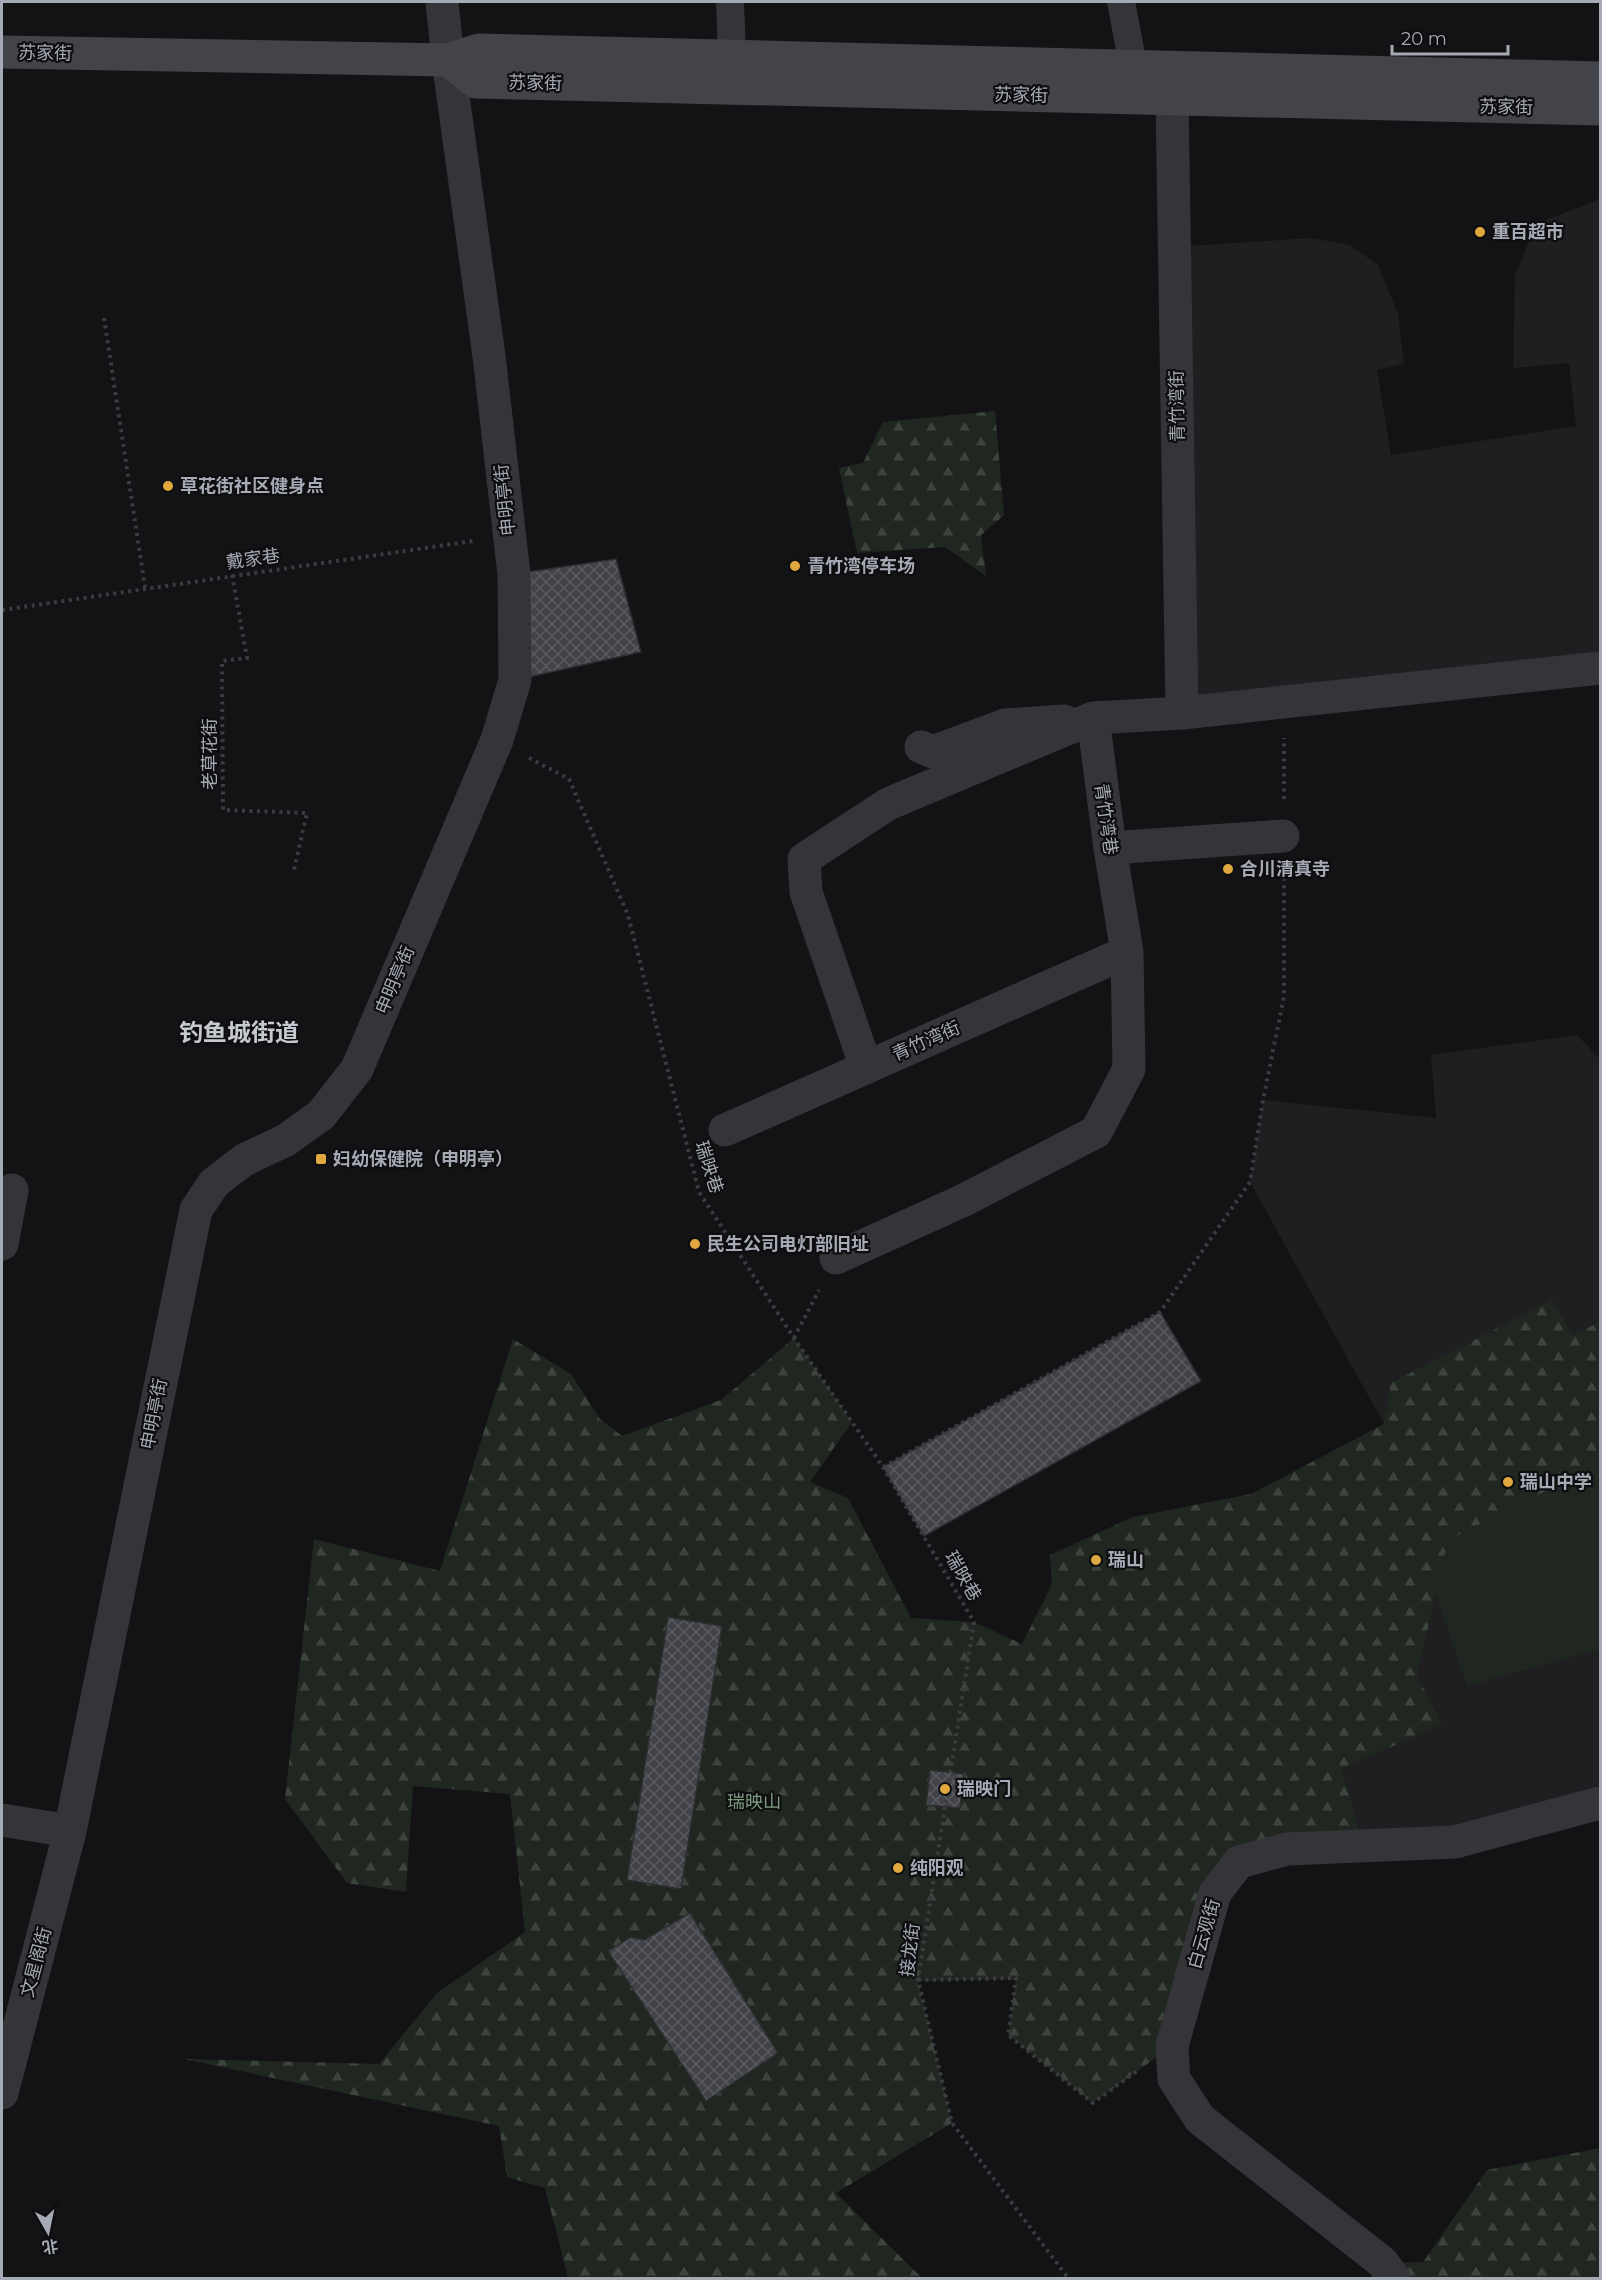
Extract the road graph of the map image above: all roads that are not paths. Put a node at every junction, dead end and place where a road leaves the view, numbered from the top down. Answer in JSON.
{"nodes":[{"id":1,"x":442,"y":2,"type":"edge"},
{"id":2,"x":730,"y":2,"type":"edge"},
{"id":3,"x":1120,"y":2,"type":"edge"},
{"id":4,"x":2,"y":52,"type":"edge"},
{"id":5,"x":732,"y":55,"type":"junction"},
{"id":6,"x":448,"y":60,"type":"junction"},
{"id":7,"x":1133,"y":66,"type":"junction"},
{"id":8,"x":1600,"y":78,"type":"edge"},
{"id":9,"x":1172,"y":99,"type":"junction"},
{"id":10,"x":1600,"y":109,"type":"edge"},
{"id":11,"x":1600,"y":668,"type":"edge"},
{"id":12,"x":1182,"y":713,"type":"junction"},
{"id":13,"x":1092,"y":718,"type":"junction"},
{"id":14,"x":921,"y":747,"type":"dead end"},
{"id":15,"x":1283,"y":836,"type":"dead end"},
{"id":16,"x":1110,"y":848,"type":"junction"},
{"id":17,"x":1127,"y":952,"type":"junction"},
{"id":18,"x":866,"y":1067,"type":"junction"},
{"id":19,"x":725,"y":1130,"type":"dead end"},
{"id":20,"x":12,"y":1190,"type":"dead end"},
{"id":21,"x":2,"y":1244,"type":"edge"},
{"id":22,"x":836,"y":1258,"type":"road end"},
{"id":23,"x":1600,"y":1803,"type":"edge"},
{"id":24,"x":2,"y":1820,"type":"edge"},
{"id":25,"x":70,"y":1831,"type":"junction"},
{"id":26,"x":2,"y":2093,"type":"edge"},
{"id":27,"x":1394,"y":2278,"type":"edge"}],
"edges":[{"from":1,"to":6,"type":"street","name":"申明亭街"},
{"from":2,"to":5,"type":"street"},
{"from":3,"to":7,"type":"street"},
{"from":4,"to":6,"type":"main road","name":"苏家街"},
{"from":5,"to":6,"type":"main road","name":"苏家街"},
{"from":5,"to":7,"type":"main road","name":"苏家街"},
{"from":6,"to":9,"type":"main road","name":"苏家街"},
{"from":6,"to":25,"type":"street","name":"申明亭街"},
{"from":7,"to":8,"type":"main road","name":"苏家街"},
{"from":9,"to":10,"type":"main road","name":"苏家街"},
{"from":9,"to":12,"type":"street","name":"青竹湾街"},
{"from":11,"to":12,"type":"street"},
{"from":12,"to":13,"type":"street"},
{"from":13,"to":14,"type":"street"},
{"from":13,"to":16,"type":"street","name":"青竹湾巷"},
{"from":13,"to":18,"type":"street"},
{"from":15,"to":16,"type":"street"},
{"from":16,"to":17,"type":"street","name":"青竹湾巷"},
{"from":17,"to":18,"type":"street","name":"青竹湾街"},
{"from":17,"to":22,"type":"street","name":"青竹湾巷"},
{"from":18,"to":19,"type":"street","name":"青竹湾街"},
{"from":20,"to":21,"type":"street"},
{"from":23,"to":27,"type":"street","name":"白云观街"},
{"from":24,"to":25,"type":"street"},
{"from":25,"to":26,"type":"street","name":"文星阁街"}]}
